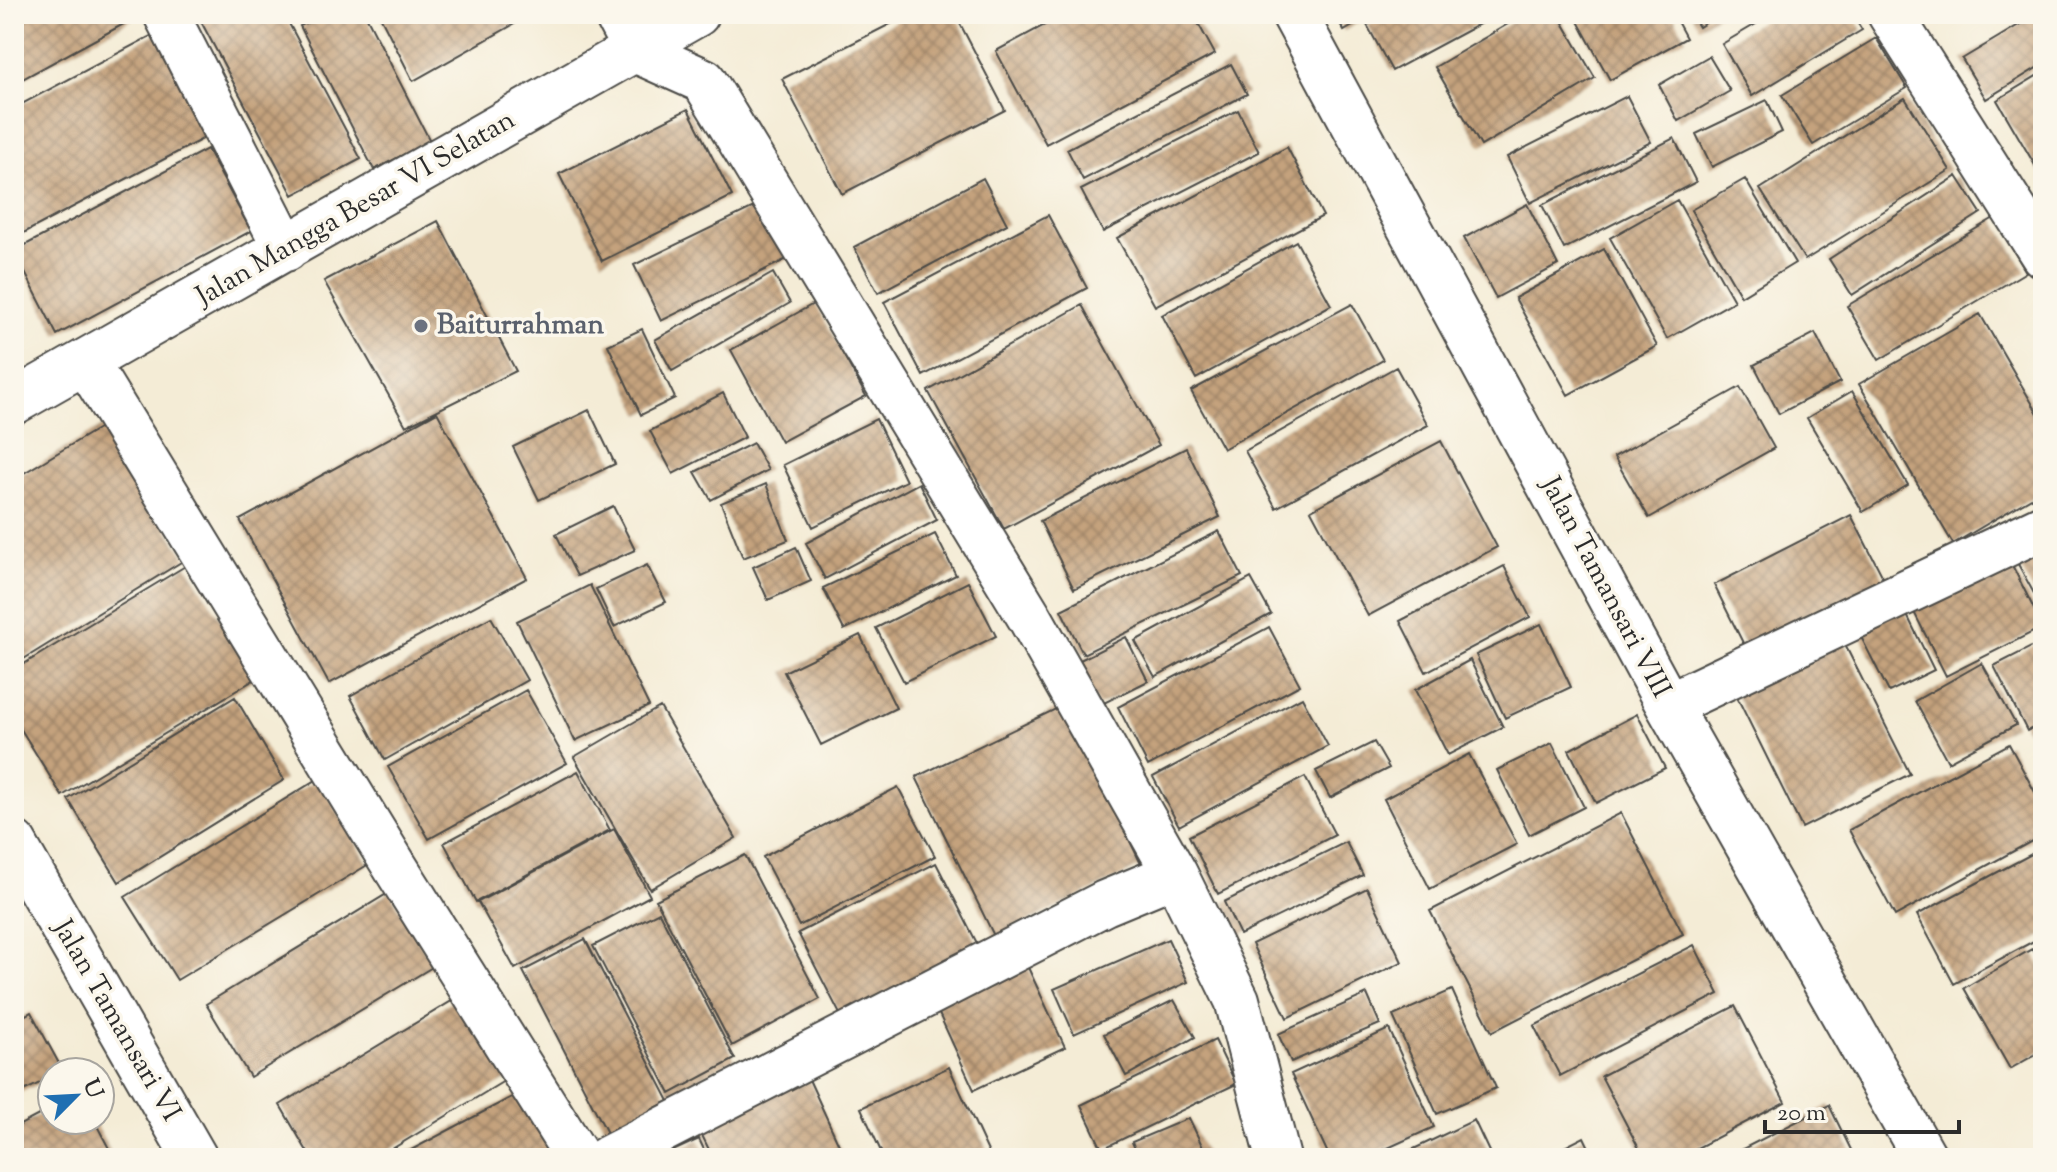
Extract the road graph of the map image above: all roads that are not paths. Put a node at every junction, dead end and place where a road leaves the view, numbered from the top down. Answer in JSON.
{"nodes":[{"id":1,"x":166,"y":14,"type":"edge"},
{"id":2,"x":697,"y":14,"type":"edge"},
{"id":3,"x":1294,"y":14,"type":"edge"},
{"id":4,"x":1890,"y":14,"type":"edge"},
{"id":5,"x":626,"y":32,"type":"edge"},
{"id":6,"x":286,"y":249,"type":"junction"},
{"id":7,"x":2043,"y":255,"type":"edge"},
{"id":8,"x":86,"y":362,"type":"junction"},
{"id":9,"x":14,"y":402,"type":"edge"},
{"id":10,"x":2043,"y":527,"type":"edge"},
{"id":11,"x":1668,"y":705,"type":"junction"},
{"id":12,"x":14,"y":843,"type":"edge"},
{"id":13,"x":1175,"y":874,"type":"junction"},
{"id":14,"x":195,"y":1158,"type":"edge"},
{"id":15,"x":578,"y":1158,"type":"edge"},
{"id":16,"x":608,"y":1158,"type":"edge"},
{"id":17,"x":1278,"y":1158,"type":"edge"},
{"id":18,"x":1925,"y":1158,"type":"edge"}],
"edges":[{"from":1,"to":6,"type":"street"},
{"from":2,"to":5,"type":"street","name":"Jalan Mangga Besar VI Selatan"},
{"from":3,"to":11,"type":"street","name":"Jalan Tamansari VIII"},
{"from":4,"to":7,"type":"street"},
{"from":5,"to":6,"type":"street","name":"Jalan Mangga Besar VI Selatan"},
{"from":5,"to":13,"type":"street"},
{"from":6,"to":8,"type":"street","name":"Jalan Mangga Besar VI Selatan"},
{"from":8,"to":9,"type":"street","name":"Jalan Mangga Besar VI Selatan"},
{"from":8,"to":15,"type":"street"},
{"from":10,"to":11,"type":"street"},
{"from":11,"to":18,"type":"street","name":"Jalan Tamansari VIII"},
{"from":12,"to":14,"type":"street","name":"Jalan Tamansari VI"},
{"from":13,"to":16,"type":"street"},
{"from":13,"to":17,"type":"street"}]}
